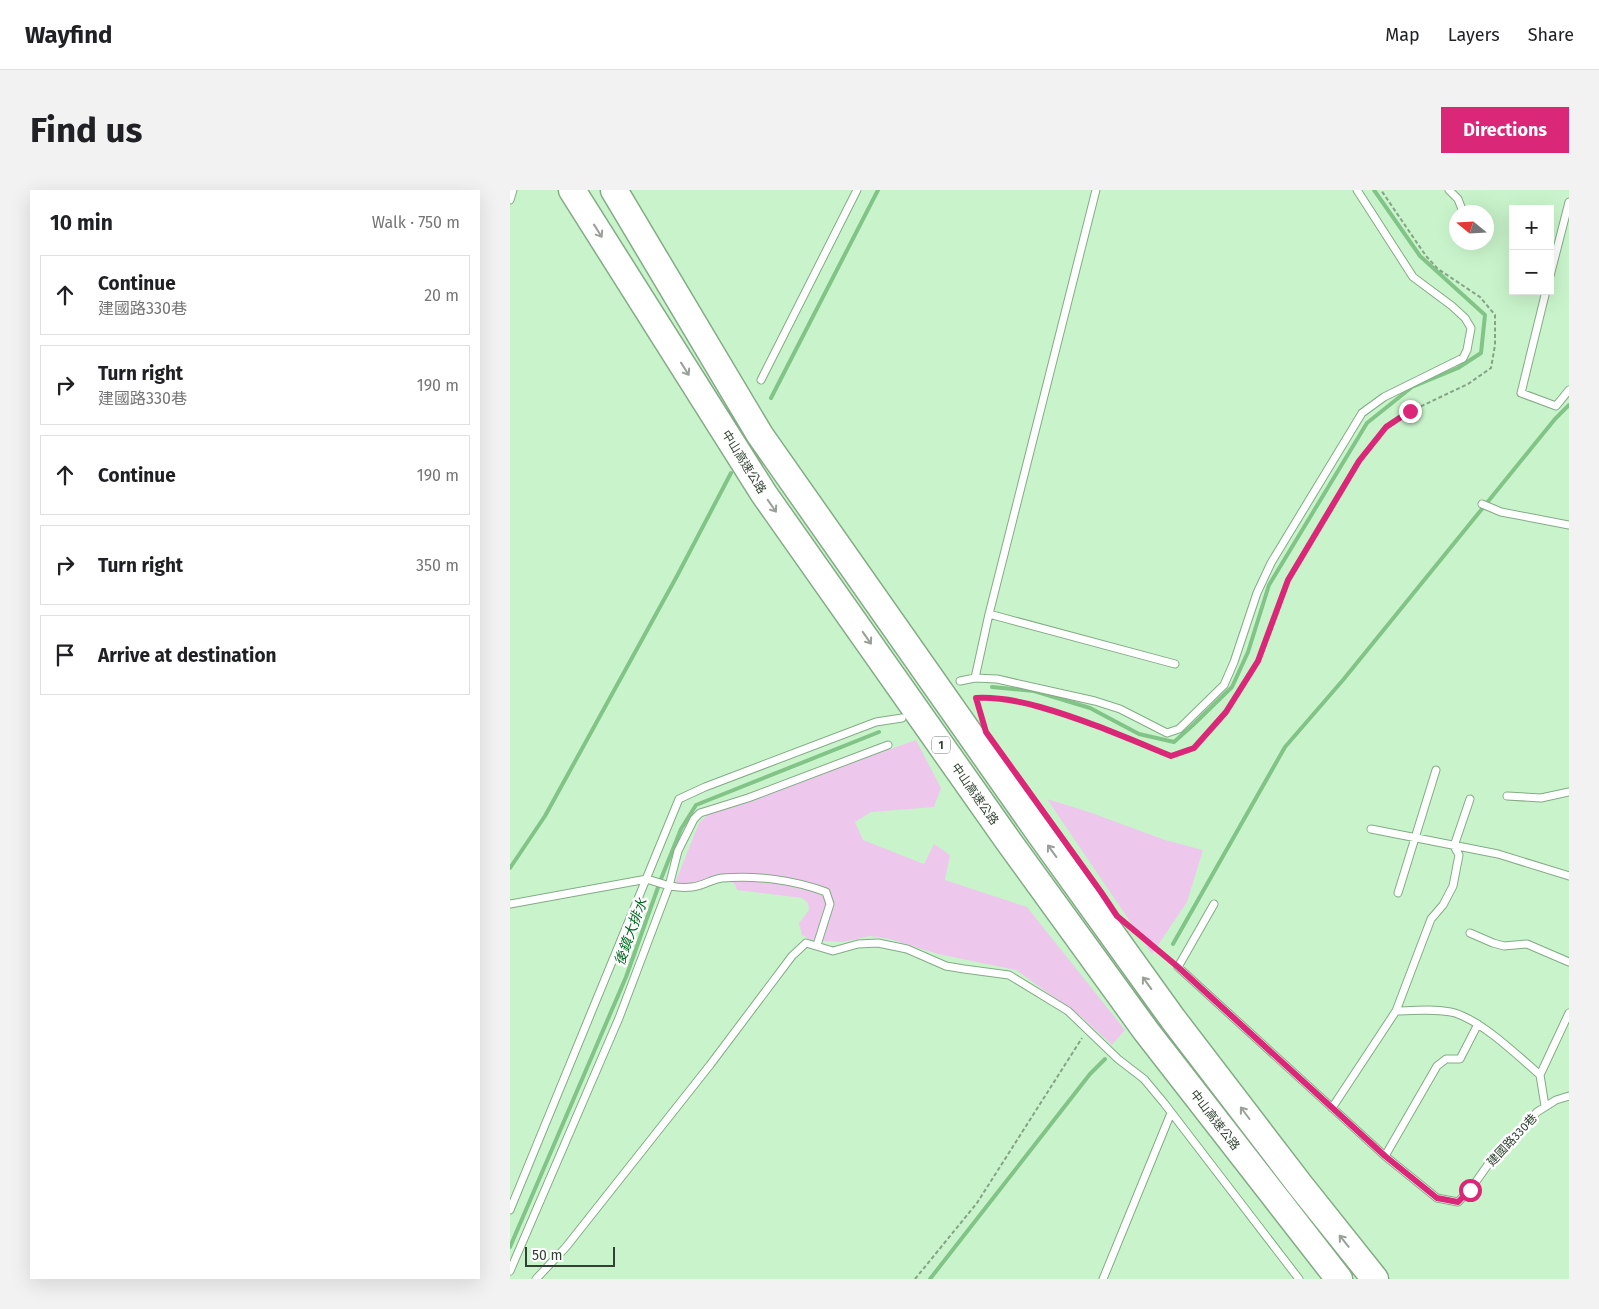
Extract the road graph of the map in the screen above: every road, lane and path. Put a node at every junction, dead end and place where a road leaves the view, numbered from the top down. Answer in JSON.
{"nodes":[{"id":1,"x":513,"y":190,"type":"edge"},
{"id":2,"x":572,"y":190,"type":"edge"},
{"id":3,"x":614,"y":190,"type":"edge"},
{"id":4,"x":857,"y":190,"type":"edge"},
{"id":5,"x":1096,"y":190,"type":"edge"},
{"id":6,"x":1357,"y":190,"type":"edge"},
{"id":7,"x":1380,"y":190,"type":"edge"},
{"id":8,"x":1449,"y":190,"type":"edge"},
{"id":9,"x":510,"y":200,"type":"edge"},
{"id":10,"x":1569,"y":202,"type":"edge"},
{"id":11,"x":1460,"y":205,"type":"edge"},
{"id":12,"x":1554,"y":260,"type":"edge"},
{"id":13,"x":1545,"y":295,"type":"edge"},
{"id":14,"x":762,"y":380,"type":"dead end"},
{"id":15,"x":1569,"y":390,"type":"edge"},
{"id":16,"x":1482,"y":504,"type":"dead end"},
{"id":17,"x":1569,"y":525,"type":"edge"},
{"id":18,"x":989,"y":614,"type":"junction"},
{"id":19,"x":1175,"y":664,"type":"dead end"},
{"id":20,"x":975,"y":678,"type":"junction"},
{"id":21,"x":960,"y":681,"type":"dead end"},
{"id":22,"x":981,"y":715,"type":"dead end"},
{"id":23,"x":902,"y":718,"type":"dead end"},
{"id":24,"x":888,"y":744,"type":"dead end"},
{"id":25,"x":1436,"y":770,"type":"dead end"},
{"id":26,"x":1569,"y":792,"type":"edge"},
{"id":27,"x":1507,"y":796,"type":"dead end"},
{"id":28,"x":1470,"y":799,"type":"dead end"},
{"id":29,"x":1371,"y":829,"type":"dead end"},
{"id":30,"x":1415,"y":838,"type":"junction"},
{"id":31,"x":1454,"y":846,"type":"junction"},
{"id":32,"x":1569,"y":876,"type":"edge"},
{"id":33,"x":649,"y":880,"type":"junction"},
{"id":34,"x":667,"y":886,"type":"junction"},
{"id":35,"x":1398,"y":892,"type":"dead end"},
{"id":36,"x":510,"y":904,"type":"edge"},
{"id":37,"x":1214,"y":904,"type":"dead end"},
{"id":38,"x":1132,"y":929,"type":"dead end"},
{"id":39,"x":1470,"y":933,"type":"dead end"},
{"id":40,"x":817,"y":945,"type":"junction"},
{"id":41,"x":1569,"y":962,"type":"edge"},
{"id":42,"x":1178,"y":967,"type":"junction"},
{"id":43,"x":1396,"y":1011,"type":"junction"},
{"id":44,"x":1569,"y":1014,"type":"edge"},
{"id":45,"x":1478,"y":1024,"type":"junction"},
{"id":46,"x":1088,"y":1029,"type":"junction"},
{"id":47,"x":1540,"y":1075,"type":"junction"},
{"id":48,"x":1569,"y":1096,"type":"edge"},
{"id":49,"x":1545,"y":1106,"type":"junction"},
{"id":50,"x":1332,"y":1108,"type":"junction"},
{"id":51,"x":1171,"y":1113,"type":"junction"},
{"id":52,"x":1385,"y":1156,"type":"junction"},
{"id":53,"x":510,"y":1210,"type":"edge"},
{"id":54,"x":510,"y":1270,"type":"edge"},
{"id":55,"x":536,"y":1279,"type":"edge"},
{"id":56,"x":915,"y":1279,"type":"edge"},
{"id":57,"x":1103,"y":1279,"type":"edge"},
{"id":58,"x":1299,"y":1279,"type":"edge"},
{"id":59,"x":1339,"y":1279,"type":"edge"},
{"id":60,"x":1375,"y":1279,"type":"edge"}],
"edges":[{"from":1,"to":9,"type":"lane"},
{"from":2,"to":59,"type":"highway","name":"中山高速公路","number":"1","one_way":true},
{"from":60,"to":3,"type":"highway","number":"1","one_way":true},
{"from":4,"to":14,"type":"lane"},
{"from":5,"to":18,"type":"lane"},
{"from":6,"to":20,"type":"lane"},
{"from":7,"to":22,"type":"path"},
{"from":8,"to":11,"type":"lane"},
{"from":10,"to":12,"type":"lane"},
{"from":13,"to":15,"type":"lane"},
{"from":16,"to":17,"type":"lane"},
{"from":18,"to":19,"type":"lane"},
{"from":18,"to":20,"type":"lane"},
{"from":20,"to":21,"type":"lane"},
{"from":23,"to":33,"type":"lane"},
{"from":24,"to":34,"type":"lane"},
{"from":25,"to":30,"type":"lane"},
{"from":26,"to":27,"type":"lane"},
{"from":28,"to":31,"type":"lane"},
{"from":29,"to":30,"type":"lane"},
{"from":30,"to":31,"type":"lane"},
{"from":30,"to":35,"type":"lane"},
{"from":31,"to":32,"type":"lane"},
{"from":31,"to":43,"type":"lane"},
{"from":33,"to":34,"type":"lane"},
{"from":33,"to":36,"type":"lane"},
{"from":33,"to":53,"type":"lane"},
{"from":34,"to":40,"type":"lane"},
{"from":34,"to":54,"type":"lane"},
{"from":37,"to":42,"type":"lane"},
{"from":38,"to":42,"type":"path"},
{"from":39,"to":41,"type":"lane"},
{"from":40,"to":46,"type":"lane"},
{"from":40,"to":55,"type":"lane"},
{"from":42,"to":50,"type":"lane","name":"建國路330巷"},
{"from":43,"to":45,"type":"lane"},
{"from":43,"to":50,"type":"lane"},
{"from":44,"to":47,"type":"lane"},
{"from":45,"to":47,"type":"lane"},
{"from":45,"to":52,"type":"lane"},
{"from":46,"to":51,"type":"lane"},
{"from":46,"to":56,"type":"path"},
{"from":47,"to":49,"type":"lane"},
{"from":48,"to":49,"type":"lane","name":"建國路330巷"},
{"from":49,"to":52,"type":"lane","name":"建國路330巷"},
{"from":50,"to":52,"type":"lane","name":"建國路330巷"},
{"from":51,"to":57,"type":"lane"},
{"from":51,"to":58,"type":"lane"}]}
